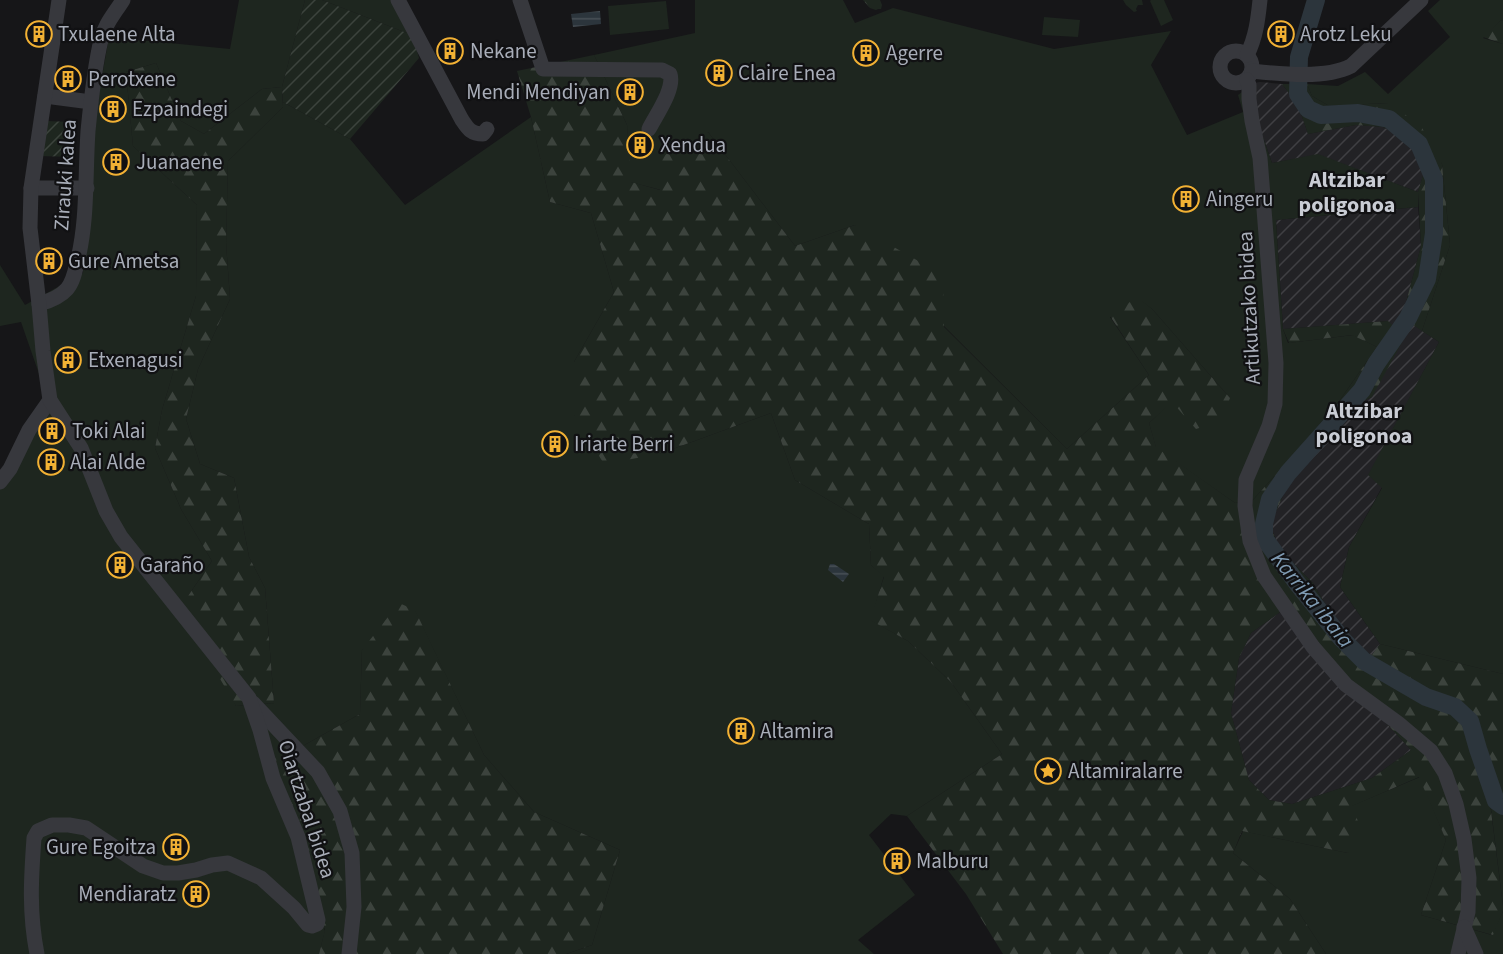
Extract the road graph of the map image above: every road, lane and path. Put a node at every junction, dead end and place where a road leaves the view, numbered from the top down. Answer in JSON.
{"nodes":[{"id":1,"x":59,"y":0,"type":"edge"},
{"id":2,"x":123,"y":0,"type":"edge"},
{"id":3,"x":398,"y":0,"type":"edge"},
{"id":4,"x":520,"y":0,"type":"edge"},
{"id":5,"x":1260,"y":0,"type":"edge"},
{"id":6,"x":1421,"y":0,"type":"edge"},
{"id":7,"x":1247,"y":55,"type":"junction"},
{"id":8,"x":1249,"y":75,"type":"junction"},
{"id":9,"x":45,"y":96,"type":"junction"},
{"id":10,"x":91,"y":102,"type":"junction"},
{"id":11,"x":487,"y":129,"type":"dead end"},
{"id":12,"x":649,"y":129,"type":"dead end"},
{"id":13,"x":31,"y":188,"type":"junction"},
{"id":14,"x":87,"y":188,"type":"junction"},
{"id":15,"x":39,"y":303,"type":"junction"},
{"id":16,"x":50,"y":400,"type":"junction"},
{"id":17,"x":0,"y":482,"type":"edge"},
{"id":18,"x":249,"y":698,"type":"junction"},
{"id":19,"x":1464,"y":927,"type":"junction"},
{"id":20,"x":37,"y":954,"type":"edge"},
{"id":21,"x":350,"y":954,"type":"edge"},
{"id":22,"x":1458,"y":954,"type":"edge"},
{"id":23,"x":1476,"y":954,"type":"edge"}],
"edges":[{"from":1,"to":9,"type":"street"},
{"from":2,"to":10,"type":"street","name":"Zirauki kalea"},
{"from":3,"to":11,"type":"street"},
{"from":4,"to":12,"type":"street"},
{"from":5,"to":7,"type":"street"},
{"from":6,"to":8,"type":"street"},
{"from":7,"to":8,"type":"street"},
{"from":7,"to":8,"type":"street"},
{"from":8,"to":19,"type":"street","name":"Artikutzako bidea"},
{"from":9,"to":10,"type":"street"},
{"from":9,"to":13,"type":"street"},
{"from":10,"to":14,"type":"street","name":"Zirauki kalea"},
{"from":13,"to":14,"type":"street"},
{"from":13,"to":15,"type":"street"},
{"from":14,"to":15,"type":"street","name":"Zirauki kalea"},
{"from":15,"to":16,"type":"street"},
{"from":16,"to":17,"type":"street"},
{"from":16,"to":18,"type":"street","name":"Oiartzabal bidea"},
{"from":18,"to":20,"type":"street","name":"Oiartzabal bidea"},
{"from":18,"to":21,"type":"street"},
{"from":19,"to":22,"type":"street","name":"Artikutzako bidea"},
{"from":19,"to":23,"type":"street"}]}
